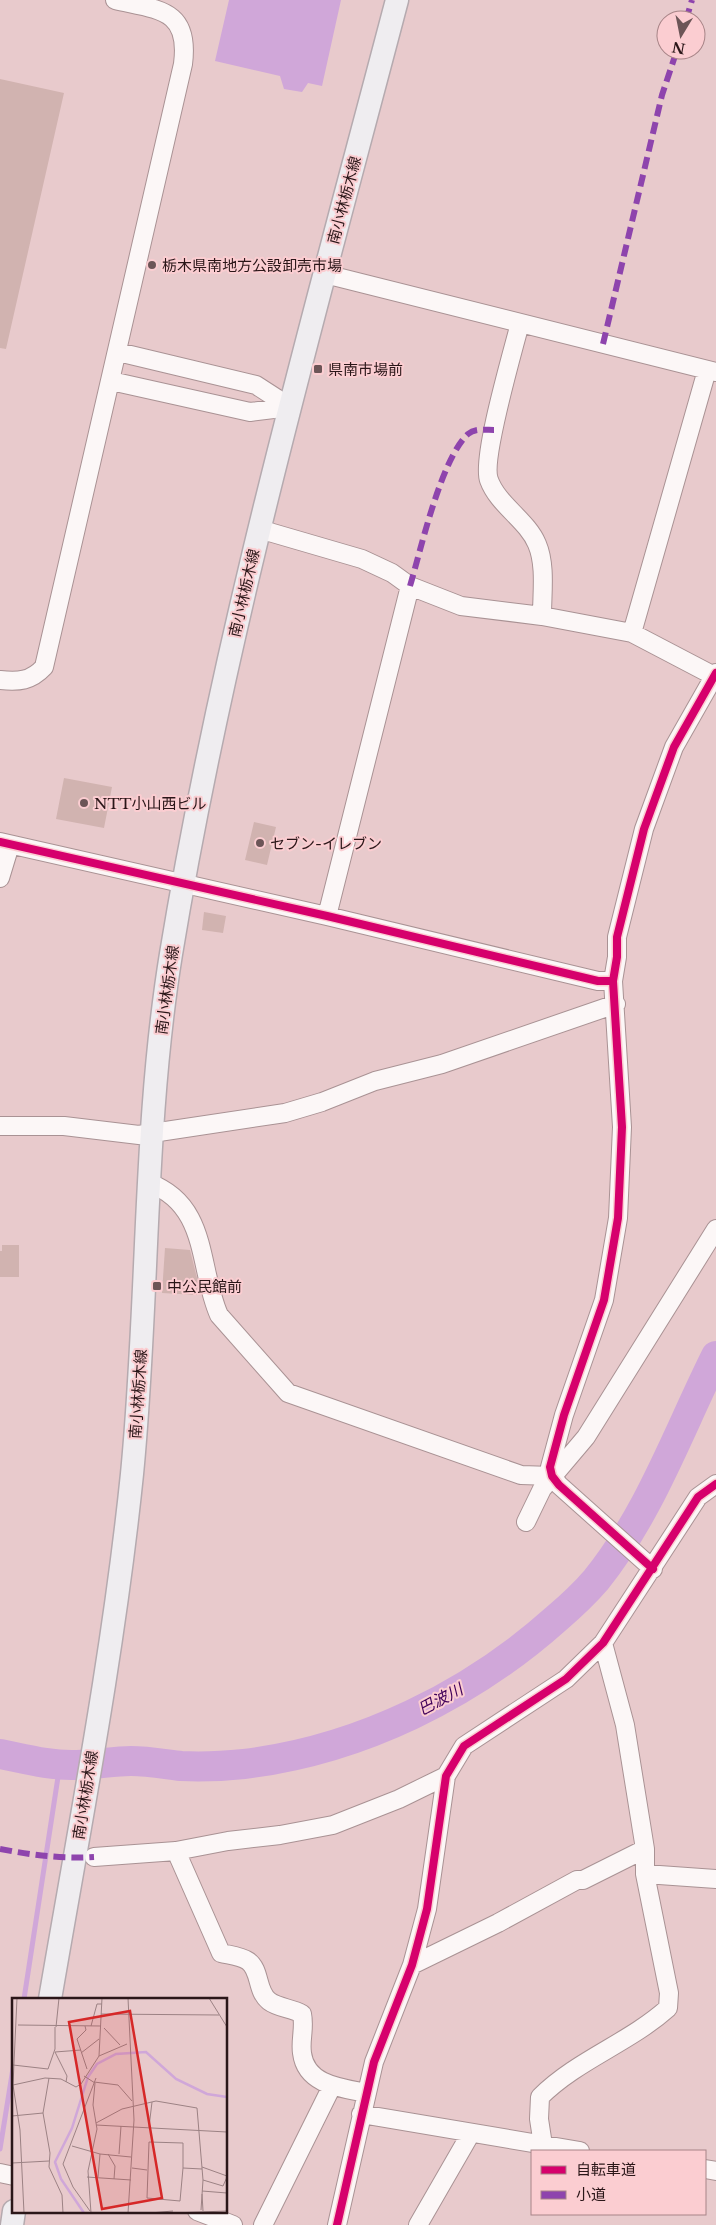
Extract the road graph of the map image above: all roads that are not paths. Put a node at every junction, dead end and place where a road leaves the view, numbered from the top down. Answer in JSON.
{"nodes":[{"id":1,"x":115,"y":0,"type":"edge"},
{"id":2,"x":396,"y":0,"type":"edge"},
{"id":3,"x":325,"y":274,"type":"junction"},
{"id":4,"x":520,"y":323,"type":"junction"},
{"id":5,"x":118,"y":352,"type":"junction"},
{"id":6,"x":712,"y":371,"type":"edge"},
{"id":7,"x":111,"y":381,"type":"junction"},
{"id":8,"x":290,"y":407,"type":"junction"},
{"id":9,"x":259,"y":529,"type":"junction"},
{"id":10,"x":410,"y":586,"type":"junction"},
{"id":11,"x":542,"y":616,"type":"junction"},
{"id":12,"x":632,"y":634,"type":"junction"},
{"id":13,"x":716,"y":675,"type":"edge"},
{"id":14,"x":0,"y":680,"type":"edge"},
{"id":15,"x":5,"y":843,"type":"edge"},
{"id":16,"x":0,"y":878,"type":"edge"},
{"id":17,"x":184,"y":885,"type":"junction"},
{"id":18,"x":327,"y":916,"type":"junction"},
{"id":19,"x":613,"y":981,"type":"junction"},
{"id":20,"x":616,"y":1004,"type":"junction"},
{"id":21,"x":0,"y":1126,"type":"edge"},
{"id":22,"x":151,"y":1133,"type":"junction"},
{"id":23,"x":149,"y":1183,"type":"junction"},
{"id":24,"x":716,"y":1229,"type":"edge"},
{"id":25,"x":555,"y":1480,"type":"junction"},
{"id":26,"x":716,"y":1484,"type":"edge"},
{"id":27,"x":526,"y":1522,"type":"dead end"},
{"id":28,"x":649,"y":1566,"type":"junction"},
{"id":29,"x":603,"y":1643,"type":"junction"},
{"id":30,"x":446,"y":1776,"type":"junction"},
{"id":31,"x":645,"y":1849,"type":"junction"},
{"id":32,"x":176,"y":1851,"type":"junction"},
{"id":33,"x":84,"y":1860,"type":"junction"},
{"id":34,"x":645,"y":1874,"type":"junction"},
{"id":35,"x":716,"y":1879,"type":"edge"},
{"id":36,"x":412,"y":1965,"type":"junction"},
{"id":37,"x":50,"y":1998,"type":"edge"},
{"id":38,"x":332,"y":2086,"type":"junction"},
{"id":39,"x":367,"y":2093,"type":"junction"},
{"id":40,"x":361,"y":2114,"type":"junction"},
{"id":41,"x":471,"y":2133,"type":"junction"},
{"id":42,"x":543,"y":2145,"type":"junction"},
{"id":43,"x":574,"y":2150,"type":"edge"},
{"id":44,"x":14,"y":2212,"type":"edge"},
{"id":45,"x":200,"y":2212,"type":"edge"},
{"id":46,"x":12,"y":2225,"type":"edge"},
{"id":47,"x":233,"y":2225,"type":"edge"},
{"id":48,"x":263,"y":2225,"type":"edge"},
{"id":49,"x":337,"y":2225,"type":"edge"},
{"id":50,"x":418,"y":2225,"type":"edge"}],
"edges":[{"from":1,"to":5,"type":"street"},
{"from":2,"to":3,"type":"main road","name":"南小林栃木線"},
{"from":3,"to":4,"type":"street"},
{"from":3,"to":8,"type":"main road","name":"南小林栃木線"},
{"from":4,"to":6,"type":"street"},
{"from":4,"to":11,"type":"street"},
{"from":5,"to":7,"type":"street"},
{"from":5,"to":8,"type":"street"},
{"from":6,"to":12,"type":"street"},
{"from":7,"to":8,"type":"street"},
{"from":7,"to":14,"type":"street"},
{"from":8,"to":9,"type":"main road","name":"南小林栃木線"},
{"from":9,"to":10,"type":"street"},
{"from":9,"to":17,"type":"main road","name":"南小林栃木線"},
{"from":10,"to":11,"type":"street"},
{"from":10,"to":18,"type":"street"},
{"from":11,"to":12,"type":"street"},
{"from":12,"to":13,"type":"street"},
{"from":13,"to":19,"type":"street"},
{"from":15,"to":16,"type":"street"},
{"from":15,"to":17,"type":"street"},
{"from":17,"to":18,"type":"street"},
{"from":17,"to":22,"type":"main road","name":"南小林栃木線"},
{"from":18,"to":19,"type":"street"},
{"from":19,"to":20,"type":"street"},
{"from":20,"to":22,"type":"street"},
{"from":20,"to":25,"type":"street"},
{"from":21,"to":22,"type":"street"},
{"from":22,"to":23,"type":"main road","name":"南小林栃木線"},
{"from":23,"to":25,"type":"street"},
{"from":23,"to":33,"type":"main road","name":"南小林栃木線"},
{"from":24,"to":25,"type":"street"},
{"from":25,"to":27,"type":"street"},
{"from":25,"to":28,"type":"street"},
{"from":26,"to":28,"type":"street"},
{"from":28,"to":29,"type":"street"},
{"from":29,"to":30,"type":"street"},
{"from":29,"to":31,"type":"street"},
{"from":30,"to":32,"type":"street"},
{"from":30,"to":36,"type":"street"},
{"from":31,"to":34,"type":"street"},
{"from":31,"to":36,"type":"street"},
{"from":32,"to":33,"type":"street"},
{"from":32,"to":38,"type":"street"},
{"from":33,"to":37,"type":"main road","name":"南小林栃木線"},
{"from":34,"to":35,"type":"street"},
{"from":34,"to":42,"type":"street"},
{"from":36,"to":39,"type":"street"},
{"from":38,"to":39,"type":"street"},
{"from":38,"to":48,"type":"street"},
{"from":39,"to":40,"type":"street"},
{"from":40,"to":41,"type":"street"},
{"from":40,"to":49,"type":"street"},
{"from":41,"to":42,"type":"street"},
{"from":41,"to":50,"type":"street"},
{"from":42,"to":43,"type":"street"},
{"from":44,"to":46,"type":"main road"},
{"from":45,"to":47,"type":"street"}]}
